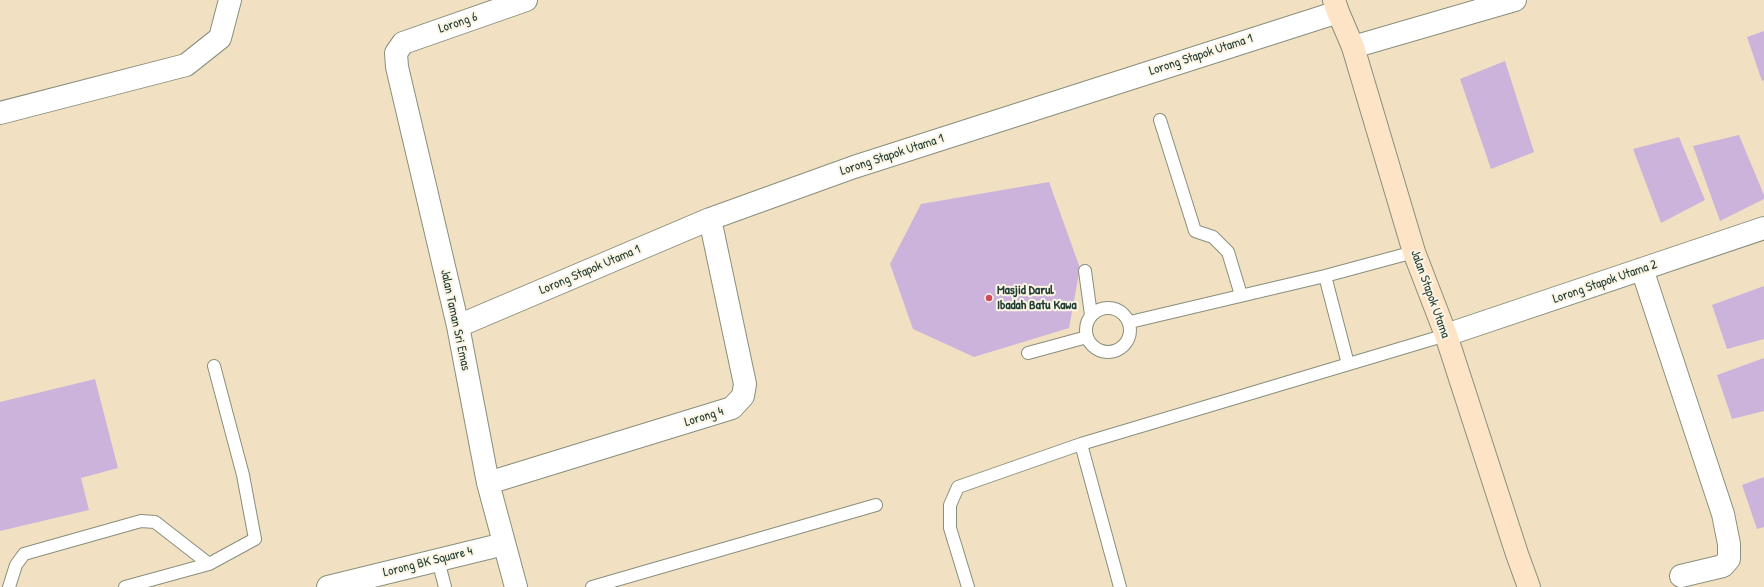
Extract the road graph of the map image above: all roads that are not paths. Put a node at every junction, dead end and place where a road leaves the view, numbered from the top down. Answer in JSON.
{"nodes":[{"id":1,"x":230,"y":0,"type":"edge"},
{"id":2,"x":526,"y":0,"type":"edge"},
{"id":3,"x":1515,"y":0,"type":"edge"},
{"id":4,"x":1336,"y":6,"type":"edge"},
{"id":5,"x":1353,"y":47,"type":"junction"},
{"id":6,"x":396,"y":53,"type":"joint"},
{"id":7,"x":0,"y":113,"type":"edge"},
{"id":8,"x":1160,"y":120,"type":"dead end"},
{"id":9,"x":710,"y":219,"type":"junction"},
{"id":10,"x":1764,"y":228,"type":"edge"},
{"id":11,"x":1414,"y":252,"type":"junction"},
{"id":12,"x":1642,"y":269,"type":"junction"},
{"id":13,"x":1085,"y":271,"type":"dead end"},
{"id":14,"x":1325,"y":276,"type":"junction"},
{"id":15,"x":1241,"y":295,"type":"junction"},
{"id":16,"x":1091,"y":315,"type":"junction"},
{"id":17,"x":1130,"y":322,"type":"junction"},
{"id":18,"x":458,"y":326,"type":"junction"},
{"id":19,"x":1446,"y":336,"type":"junction"},
{"id":20,"x":1087,"y":337,"type":"junction"},
{"id":21,"x":1028,"y":353,"type":"dead end"},
{"id":22,"x":1348,"y":364,"type":"junction"},
{"id":23,"x":214,"y":366,"type":"dead end"},
{"id":24,"x":1081,"y":444,"type":"junction"},
{"id":25,"x":488,"y":483,"type":"junction"},
{"id":26,"x":876,"y":505,"type":"dead end"},
{"id":27,"x":504,"y":544,"type":"junction"},
{"id":28,"x":438,"y":560,"type":"junction"},
{"id":29,"x":209,"y":564,"type":"junction"},
{"id":30,"x":1681,"y":576,"type":"dead end"},
{"id":31,"x":9,"y":587,"type":"edge"},
{"id":32,"x":125,"y":587,"type":"edge"},
{"id":33,"x":328,"y":587,"type":"edge"},
{"id":34,"x":445,"y":587,"type":"edge"},
{"id":35,"x":516,"y":587,"type":"edge"},
{"id":36,"x":592,"y":587,"type":"edge"},
{"id":37,"x":968,"y":587,"type":"edge"},
{"id":38,"x":1120,"y":587,"type":"edge"},
{"id":39,"x":1529,"y":587,"type":"edge"}],
"edges":[{"from":1,"to":7,"type":"street"},
{"from":2,"to":6,"type":"street","name":"Lorong 6"},
{"from":3,"to":5,"type":"street"},
{"from":4,"to":5,"type":"main road","name":"Jalan Stapok Utama"},
{"from":4,"to":9,"type":"street","name":"Lorong Stapok Utama 1"},
{"from":5,"to":11,"type":"main road","name":"Jalan Stapok Utama"},
{"from":6,"to":18,"type":"street","name":"Jalan Taman Sri Emas"},
{"from":8,"to":15,"type":"lane"},
{"from":9,"to":18,"type":"street","name":"Lorong Stapok Utama 1"},
{"from":9,"to":25,"type":"street","name":"Lorong 4"},
{"from":10,"to":12,"type":"street","name":"Lorong Stapok Utama 2"},
{"from":11,"to":14,"type":"lane"},
{"from":11,"to":19,"type":"main road","name":"Jalan Stapok Utama"},
{"from":12,"to":19,"type":"street","name":"Lorong Stapok Utama 2"},
{"from":12,"to":30,"type":"street"},
{"from":13,"to":16,"type":"lane"},
{"from":14,"to":15,"type":"lane"},
{"from":14,"to":22,"type":"lane"},
{"from":15,"to":17,"type":"lane"},
{"from":16,"to":17,"type":"lane"},
{"from":16,"to":20,"type":"lane"},
{"from":17,"to":20,"type":"lane"},
{"from":18,"to":25,"type":"street","name":"Jalan Taman Sri Emas"},
{"from":19,"to":22,"type":"lane"},
{"from":19,"to":39,"type":"main road","name":"Jalan Stapok Utama"},
{"from":20,"to":21,"type":"lane"},
{"from":22,"to":24,"type":"lane"},
{"from":23,"to":29,"type":"lane"},
{"from":24,"to":37,"type":"lane"},
{"from":24,"to":38,"type":"lane"},
{"from":25,"to":27,"type":"street","name":"Jalan Taman Sri Emas"},
{"from":26,"to":36,"type":"lane"},
{"from":27,"to":28,"type":"street","name":"Lorong BK Square 4"},
{"from":27,"to":35,"type":"street","name":"Jalan Taman Sri Emas"},
{"from":28,"to":33,"type":"street","name":"Lorong BK Square 4"},
{"from":28,"to":34,"type":"lane"},
{"from":29,"to":31,"type":"lane"},
{"from":29,"to":32,"type":"lane"}]}
